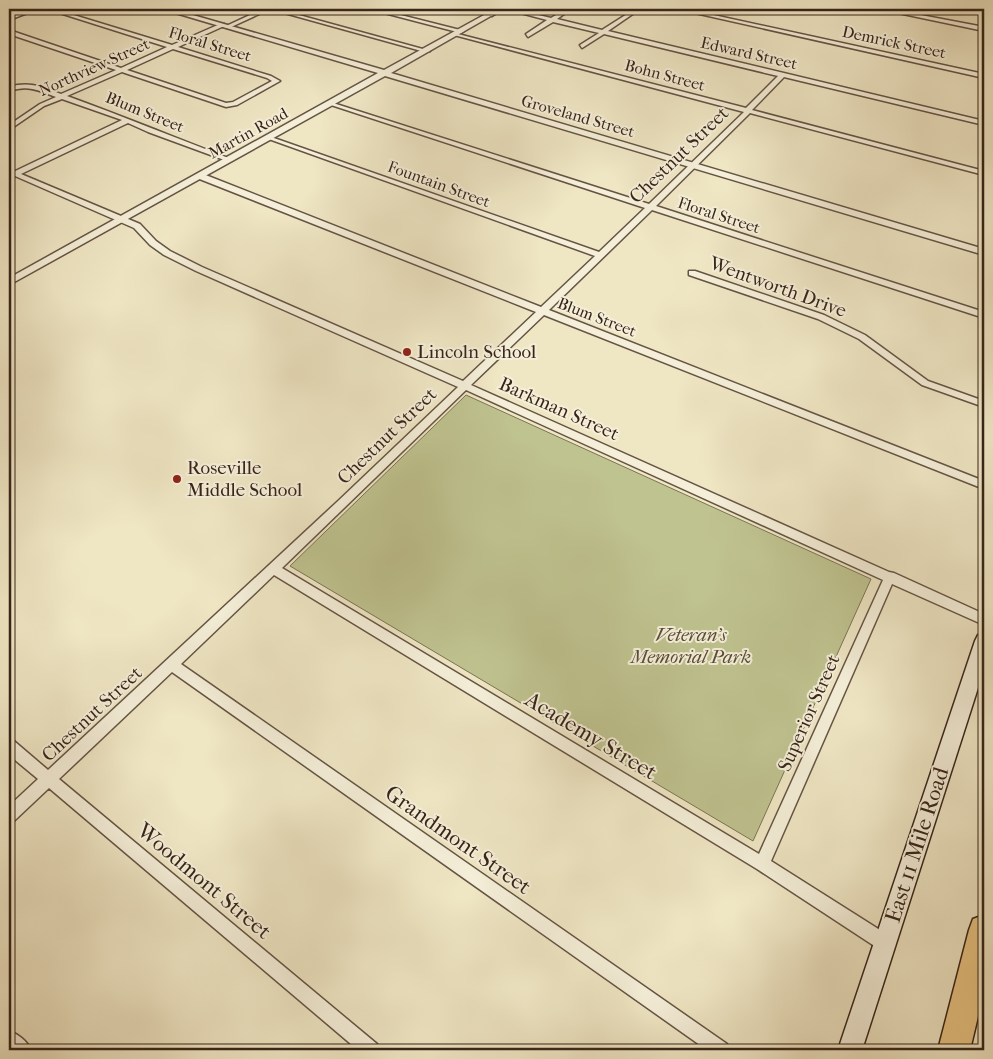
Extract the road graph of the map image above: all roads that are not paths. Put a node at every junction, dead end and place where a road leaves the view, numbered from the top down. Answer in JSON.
{"nodes":[{"id":1,"x":35,"y":9,"type":"edge"},
{"id":2,"x":49,"y":9,"type":"edge"},
{"id":3,"x":164,"y":9,"type":"edge"},
{"id":4,"x":268,"y":9,"type":"edge"},
{"id":5,"x":272,"y":9,"type":"edge"},
{"id":6,"x":372,"y":9,"type":"edge"},
{"id":7,"x":472,"y":9,"type":"edge"},
{"id":8,"x":507,"y":9,"type":"edge"},
{"id":9,"x":569,"y":9,"type":"edge"},
{"id":10,"x":638,"y":9,"type":"edge"},
{"id":11,"x":680,"y":9,"type":"edge"},
{"id":12,"x":882,"y":9,"type":"edge"},
{"id":13,"x":496,"y":11,"type":"edge"},
{"id":14,"x":702,"y":11,"type":"edge"},
{"id":15,"x":9,"y":18,"type":"edge"},
{"id":16,"x":552,"y":19,"type":"junction"},
{"id":17,"x":224,"y":26,"type":"junction"},
{"id":18,"x":984,"y":29,"type":"edge"},
{"id":19,"x":9,"y":32,"type":"edge"},
{"id":20,"x":604,"y":32,"type":"junction"},
{"id":21,"x":458,"y":33,"type":"junction"},
{"id":22,"x":528,"y":35,"type":"dead end"},
{"id":23,"x":582,"y":46,"type":"dead end"},
{"id":24,"x":173,"y":47,"type":"junction"},
{"id":25,"x":427,"y":51,"type":"junction"},
{"id":26,"x":120,"y":70,"type":"junction"},
{"id":27,"x":387,"y":74,"type":"junction"},
{"id":28,"x":782,"y":75,"type":"junction"},
{"id":29,"x":984,"y":76,"type":"edge"},
{"id":30,"x":9,"y":88,"type":"edge"},
{"id":31,"x":60,"y":96,"type":"junction"},
{"id":32,"x":331,"y":104,"type":"junction"},
{"id":33,"x":748,"y":111,"type":"junction"},
{"id":34,"x":128,"y":120,"type":"junction"},
{"id":35,"x":984,"y":123,"type":"edge"},
{"id":36,"x":9,"y":128,"type":"edge"},
{"id":37,"x":269,"y":138,"type":"junction"},
{"id":38,"x":229,"y":160,"type":"junction"},
{"id":39,"x":693,"y":166,"type":"junction"},
{"id":40,"x":984,"y":173,"type":"edge"},
{"id":41,"x":12,"y":175,"type":"edge"},
{"id":42,"x":200,"y":176,"type":"junction"},
{"id":43,"x":650,"y":207,"type":"junction"},
{"id":44,"x":122,"y":219,"type":"junction"},
{"id":45,"x":984,"y":252,"type":"edge"},
{"id":46,"x":599,"y":255,"type":"junction"},
{"id":47,"x":692,"y":273,"type":"dead end"},
{"id":48,"x":9,"y":282,"type":"edge"},
{"id":49,"x":540,"y":311,"type":"junction"},
{"id":50,"x":984,"y":315,"type":"edge"},
{"id":51,"x":464,"y":385,"type":"junction"},
{"id":52,"x":984,"y":404,"type":"edge"},
{"id":53,"x":984,"y":485,"type":"edge"},
{"id":54,"x":272,"y":568,"type":"junction"},
{"id":55,"x":890,"y":576,"type":"junction"},
{"id":56,"x":984,"y":620,"type":"edge"},
{"id":57,"x":984,"y":641,"type":"edge"},
{"id":58,"x":171,"y":664,"type":"junction"},
{"id":59,"x":9,"y":746,"type":"edge"},
{"id":60,"x":48,"y":779,"type":"junction"},
{"id":61,"x":9,"y":816,"type":"edge"},
{"id":62,"x":762,"y":864,"type":"junction"},
{"id":63,"x":984,"y":930,"type":"edge"},
{"id":64,"x":885,"y":944,"type":"junction"},
{"id":65,"x":9,"y":1039,"type":"edge"},
{"id":66,"x":22,"y":1050,"type":"edge"},
{"id":67,"x":371,"y":1050,"type":"edge"},
{"id":68,"x":721,"y":1050,"type":"edge"},
{"id":69,"x":850,"y":1050,"type":"edge"},
{"id":70,"x":954,"y":1050,"type":"edge"}],
"edges":[{"from":1,"to":15,"type":"street"},
{"from":2,"to":24,"type":"street","name":"Floral Street"},
{"from":3,"to":17,"type":"street","name":"Groveland Street"},
{"from":4,"to":17,"type":"street","name":"Northview Street"},
{"from":5,"to":25,"type":"street"},
{"from":6,"to":21,"type":"street","name":"Bohn Street"},
{"from":7,"to":13,"type":"street"},
{"from":8,"to":16,"type":"street","name":"Edward Street"},
{"from":9,"to":16,"type":"street"},
{"from":10,"to":20,"type":"street"},
{"from":11,"to":14,"type":"street","name":"Demrick Street"},
{"from":12,"to":18,"type":"street"},
{"from":13,"to":21,"type":"street","name":"Martin Road"},
{"from":14,"to":29,"type":"street","name":"Demrick Street"},
{"from":16,"to":20,"type":"street","name":"Edward Street"},
{"from":16,"to":22,"type":"street"},
{"from":17,"to":24,"type":"street","name":"Northview Street"},
{"from":17,"to":27,"type":"street","name":"Groveland Street"},
{"from":19,"to":26,"type":"street"},
{"from":20,"to":23,"type":"street"},
{"from":20,"to":28,"type":"street","name":"Edward Street"},
{"from":21,"to":25,"type":"street","name":"Martin Road"},
{"from":21,"to":33,"type":"street","name":"Bohn Street"},
{"from":24,"to":26,"type":"street","name":"Northview Street"},
{"from":24,"to":26,"type":"street","name":"Floral Street"},
{"from":25,"to":27,"type":"street","name":"Martin Road"},
{"from":26,"to":31,"type":"street","name":"Northview Street"},
{"from":27,"to":32,"type":"street","name":"Martin Road"},
{"from":27,"to":39,"type":"street","name":"Groveland Street"},
{"from":28,"to":33,"type":"street","name":"Chestnut Street"},
{"from":28,"to":35,"type":"street","name":"Edward Street"},
{"from":30,"to":31,"type":"street","name":"Blum Street"},
{"from":31,"to":34,"type":"street","name":"Blum Street"},
{"from":31,"to":36,"type":"street","name":"Northview Street"},
{"from":32,"to":37,"type":"street","name":"Martin Road"},
{"from":32,"to":43,"type":"street","name":"Floral Street"},
{"from":33,"to":39,"type":"street","name":"Chestnut Street"},
{"from":33,"to":40,"type":"street","name":"Bohn Street"},
{"from":34,"to":38,"type":"street","name":"Blum Street"},
{"from":34,"to":41,"type":"street"},
{"from":37,"to":38,"type":"street","name":"Martin Road"},
{"from":37,"to":46,"type":"street","name":"Fountain Street"},
{"from":38,"to":42,"type":"street","name":"Martin Road"},
{"from":39,"to":43,"type":"street","name":"Chestnut Street"},
{"from":39,"to":45,"type":"street","name":"Groveland Street"},
{"from":41,"to":44,"type":"street","name":"Barkman Street"},
{"from":42,"to":44,"type":"street","name":"Martin Road"},
{"from":42,"to":49,"type":"street","name":"Blum Street"},
{"from":43,"to":46,"type":"street","name":"Chestnut Street"},
{"from":43,"to":50,"type":"street","name":"Floral Street"},
{"from":44,"to":48,"type":"street","name":"Martin Road"},
{"from":44,"to":51,"type":"street","name":"Barkman Street"},
{"from":46,"to":49,"type":"street","name":"Chestnut Street"},
{"from":47,"to":52,"type":"street","name":"Wentworth Drive"},
{"from":49,"to":51,"type":"street","name":"Chestnut Street"},
{"from":49,"to":53,"type":"street","name":"Blum Street"},
{"from":51,"to":54,"type":"street","name":"Chestnut Street"},
{"from":51,"to":55,"type":"street","name":"Barkman Street"},
{"from":54,"to":58,"type":"street","name":"Chestnut Street"},
{"from":54,"to":62,"type":"street","name":"Academy Street"},
{"from":55,"to":56,"type":"street","name":"Barkman Street"},
{"from":55,"to":62,"type":"street","name":"Superior Street"},
{"from":57,"to":64,"type":"main road","name":"East 11 Mile Road"},
{"from":58,"to":60,"type":"street","name":"Chestnut Street"},
{"from":58,"to":68,"type":"street","name":"Grandmont Street"},
{"from":59,"to":60,"type":"street","name":"Woodmont Street"},
{"from":60,"to":61,"type":"street","name":"Chestnut Street"},
{"from":60,"to":67,"type":"street","name":"Woodmont Street"},
{"from":62,"to":64,"type":"street","name":"Academy Street"},
{"from":63,"to":70,"type":"highway"},
{"from":64,"to":69,"type":"main road","name":"East 11 Mile Road"},
{"from":65,"to":66,"type":"street"}]}
